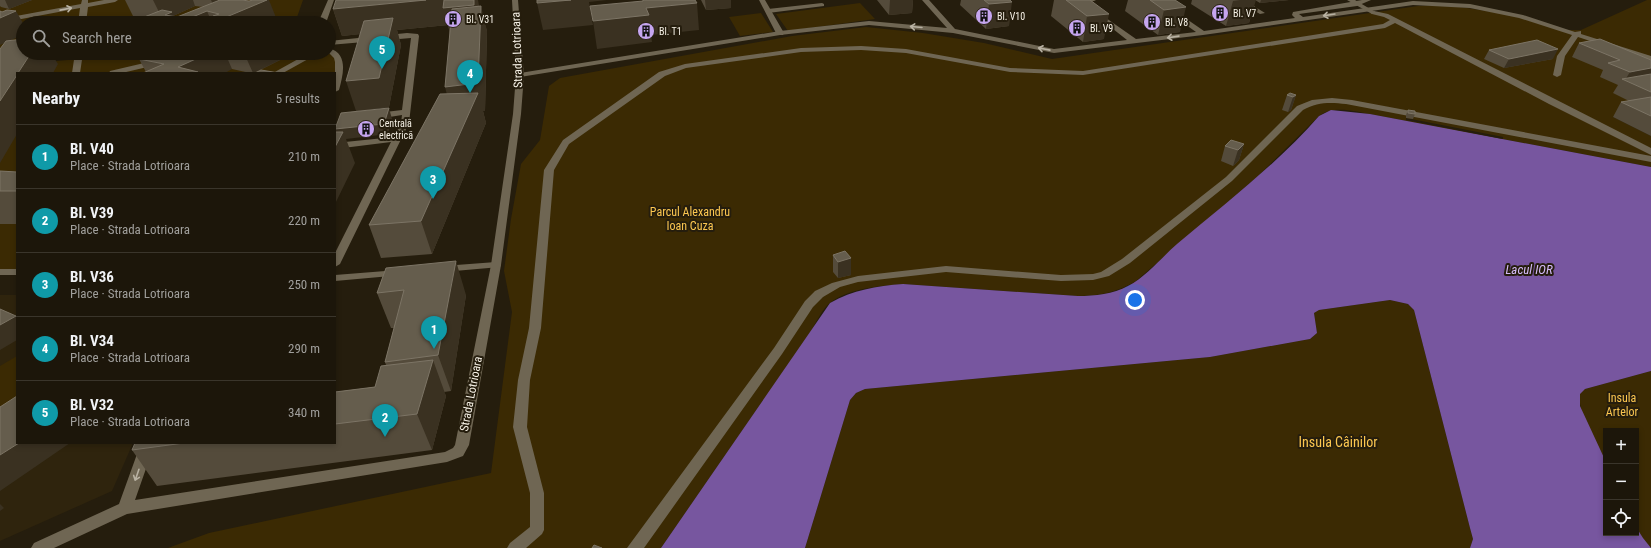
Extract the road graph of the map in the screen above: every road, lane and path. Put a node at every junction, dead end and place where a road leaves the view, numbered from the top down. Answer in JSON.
{"nodes":[{"id":1,"x":115,"y":0,"type":"edge"},
{"id":2,"x":331,"y":0,"type":"edge"},
{"id":3,"x":515,"y":0,"type":"edge"},
{"id":4,"x":762,"y":0,"type":"edge"},
{"id":5,"x":925,"y":0,"type":"edge"},
{"id":6,"x":1062,"y":0,"type":"edge"},
{"id":7,"x":1093,"y":0,"type":"edge"},
{"id":8,"x":1154,"y":0,"type":"edge"},
{"id":9,"x":1239,"y":0,"type":"edge"},
{"id":10,"x":1368,"y":0,"type":"edge"},
{"id":11,"x":1081,"y":1,"type":"junction"},
{"id":12,"x":1354,"y":2,"type":"edge"},
{"id":13,"x":85,"y":3,"type":"edge"},
{"id":14,"x":822,"y":5,"type":"dead end"},
{"id":15,"x":768,"y":11,"type":"junction"},
{"id":16,"x":1371,"y":11,"type":"junction"},
{"id":17,"x":1262,"y":13,"type":"dead end"},
{"id":18,"x":24,"y":16,"type":"edge"},
{"id":19,"x":83,"y":16,"type":"edge"},
{"id":20,"x":325,"y":16,"type":"edge"},
{"id":21,"x":16,"y":18,"type":"edge"},
{"id":22,"x":1302,"y":19,"type":"junction"},
{"id":23,"x":1395,"y":20,"type":"junction"},
{"id":24,"x":0,"y":21,"type":"edge"},
{"id":25,"x":953,"y":31,"type":"junction"},
{"id":26,"x":780,"y":33,"type":"junction"},
{"id":27,"x":1203,"y":33,"type":"junction"},
{"id":28,"x":1578,"y":34,"type":"junction"},
{"id":29,"x":336,"y":42,"type":"edge"},
{"id":30,"x":1135,"y":42,"type":"junction"},
{"id":31,"x":336,"y":54,"type":"edge"},
{"id":32,"x":1651,"y":59,"type":"edge"},
{"id":33,"x":78,"y":60,"type":"edge"},
{"id":34,"x":166,"y":60,"type":"edge"},
{"id":35,"x":302,"y":60,"type":"edge"},
{"id":36,"x":76,"y":72,"type":"edge"},
{"id":37,"x":117,"y":72,"type":"edge"},
{"id":38,"x":279,"y":72,"type":"edge"},
{"id":39,"x":1557,"y":74,"type":"dead end"},
{"id":40,"x":520,"y":76,"type":"junction"},
{"id":41,"x":336,"y":85,"type":"edge"},
{"id":42,"x":406,"y":112,"type":"junction"},
{"id":43,"x":367,"y":117,"type":"edge"},
{"id":44,"x":397,"y":139,"type":"junction"},
{"id":45,"x":336,"y":146,"type":"edge"},
{"id":46,"x":1651,"y":152,"type":"edge"},
{"id":47,"x":1651,"y":159,"type":"edge"},
{"id":48,"x":336,"y":262,"type":"edge"},
{"id":49,"x":496,"y":265,"type":"junction"},
{"id":50,"x":435,"y":270,"type":"edge"},
{"id":51,"x":0,"y":272,"type":"edge"},
{"id":52,"x":16,"y":272,"type":"edge"},
{"id":53,"x":412,"y":272,"type":"edge"},
{"id":54,"x":336,"y":278,"type":"edge"},
{"id":55,"x":148,"y":444,"type":"edge"},
{"id":56,"x":125,"y":508,"type":"junction"},
{"id":57,"x":38,"y":548,"type":"edge"},
{"id":58,"x":516,"y":548,"type":"edge"},
{"id":59,"x":636,"y":548,"type":"edge"}],
"edges":[{"from":1,"to":13,"type":"street"},
{"from":2,"to":20,"type":"street"},
{"from":3,"to":40,"type":"street","name":"Strada Lotrioara"},
{"from":4,"to":15,"type":"street"},
{"from":5,"to":25,"type":"street"},
{"from":6,"to":11,"type":"street"},
{"from":7,"to":11,"type":"street"},
{"from":8,"to":27,"type":"street"},
{"from":9,"to":17,"type":"street"},
{"from":10,"to":12,"type":"street"},
{"from":11,"to":30,"type":"street"},
{"from":12,"to":16,"type":"street"},
{"from":12,"to":22,"type":"street"},
{"from":18,"to":13,"type":"street","one_way":true},
{"from":13,"to":19,"type":"street"},
{"from":14,"to":15,"type":"street"},
{"from":15,"to":26,"type":"street"},
{"from":16,"to":22,"type":"street","one_way":true},
{"from":16,"to":23,"type":"street"},
{"from":16,"to":28,"type":"street"},
{"from":24,"to":21,"type":"street","one_way":true},
{"from":22,"to":27,"type":"street"},
{"from":23,"to":46,"type":"street"},
{"from":23,"to":58,"type":"street"},
{"from":25,"to":26,"type":"street","one_way":true},
{"from":30,"to":25,"type":"street","one_way":true},
{"from":26,"to":40,"type":"street"},
{"from":27,"to":30,"type":"street","one_way":true},
{"from":28,"to":32,"type":"street"},
{"from":28,"to":39,"type":"street"},
{"from":29,"to":42,"type":"street"},
{"from":31,"to":41,"type":"street"},
{"from":33,"to":36,"type":"street"},
{"from":34,"to":37,"type":"street"},
{"from":35,"to":38,"type":"street"},
{"from":40,"to":49,"type":"street","name":"Strada Lotrioara"},
{"from":42,"to":43,"type":"street"},
{"from":42,"to":44,"type":"street"},
{"from":44,"to":45,"type":"street"},
{"from":44,"to":48,"type":"street"},
{"from":47,"to":59,"type":"street"},
{"from":49,"to":50,"type":"street"},
{"from":49,"to":56,"type":"street","name":"Strada Lotrioara"},
{"from":51,"to":52,"type":"street"},
{"from":53,"to":54,"type":"street"},
{"from":55,"to":56,"type":"street","one_way":true},
{"from":56,"to":57,"type":"street","name":"Strada Lotrioara"}]}
